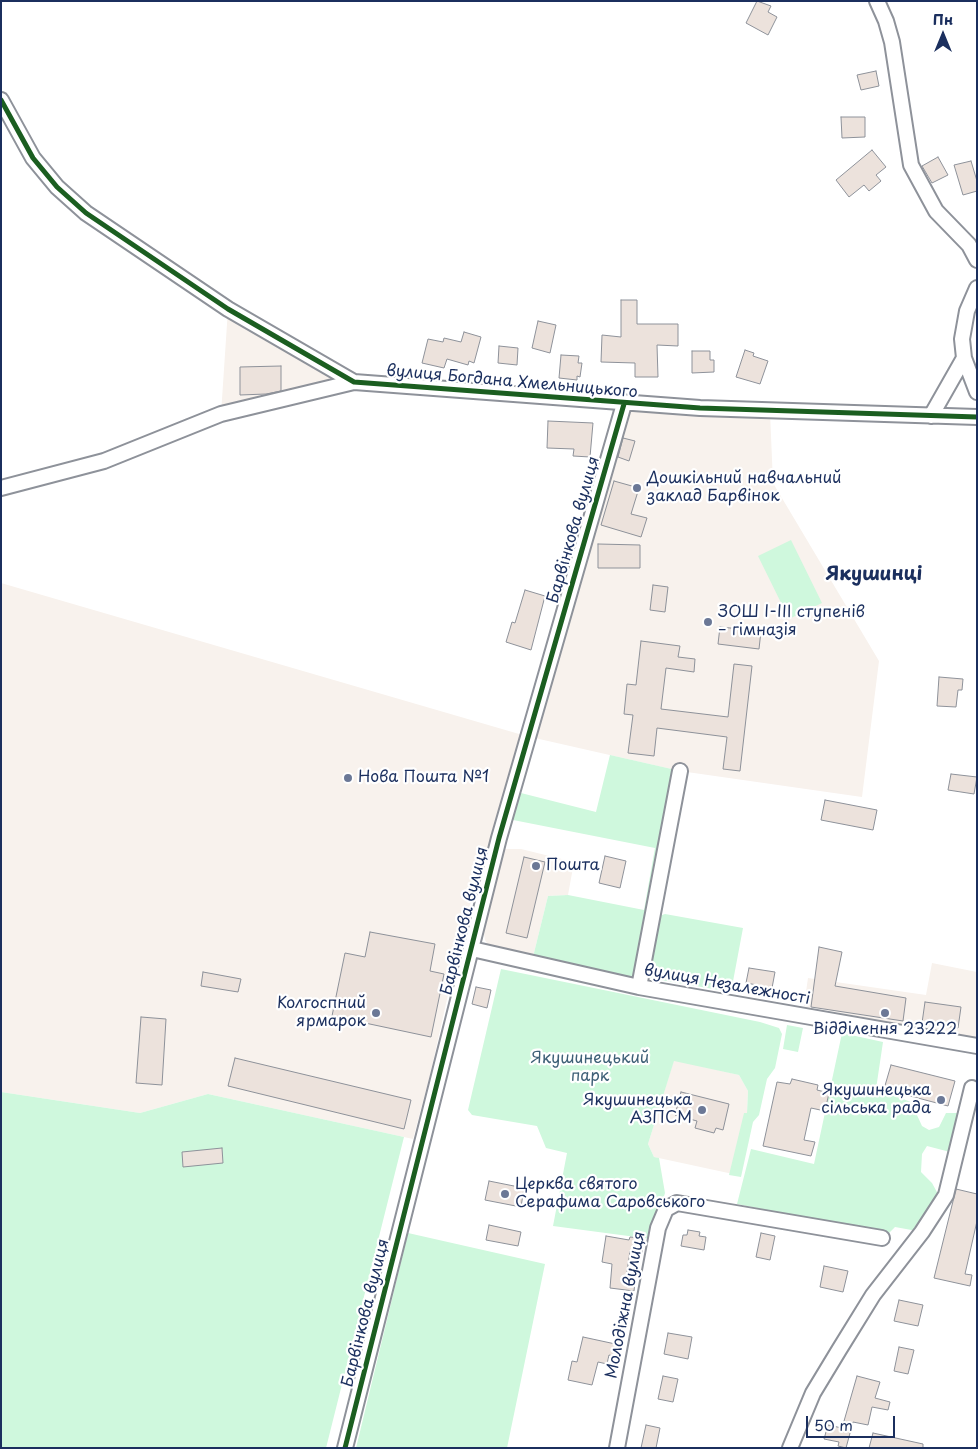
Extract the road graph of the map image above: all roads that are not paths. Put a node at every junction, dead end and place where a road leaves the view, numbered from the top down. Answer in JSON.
{"nodes":[{"id":1,"x":877,"y":1,"type":"edge"},
{"id":2,"x":1,"y":100,"type":"edge"},
{"id":3,"x":977,"y":260,"type":"edge"},
{"id":4,"x":977,"y":288,"type":"edge"},
{"id":5,"x":964,"y":358,"type":"junction"},
{"id":6,"x":354,"y":382,"type":"junction"},
{"id":7,"x":977,"y":392,"type":"edge"},
{"id":8,"x":624,"y":404,"type":"junction"},
{"id":9,"x":931,"y":416,"type":"junction"},
{"id":10,"x":977,"y":417,"type":"edge"},
{"id":11,"x":1,"y":488,"type":"edge"},
{"id":12,"x":680,"y":771,"type":"dead end"},
{"id":13,"x":472,"y":949,"type":"junction"},
{"id":14,"x":639,"y":987,"type":"junction"},
{"id":15,"x":977,"y":1046,"type":"edge"},
{"id":16,"x":972,"y":1088,"type":"dead end"},
{"id":17,"x":882,"y":1238,"type":"dead end"},
{"id":18,"x":345,"y":1448,"type":"edge"},
{"id":19,"x":617,"y":1448,"type":"edge"},
{"id":20,"x":790,"y":1448,"type":"edge"}],
"edges":[{"from":1,"to":3,"type":"street"},
{"from":2,"to":6,"type":"street","name":"вулиця Богдана Хмельницького"},
{"from":4,"to":5,"type":"street"},
{"from":5,"to":7,"type":"street"},
{"from":5,"to":9,"type":"street"},
{"from":6,"to":8,"type":"street","name":"вулиця Богдана Хмельницького"},
{"from":6,"to":11,"type":"street","name":"вулиця Богдана Хмельницького"},
{"from":8,"to":9,"type":"street","name":"вулиця Богдана Хмельницького"},
{"from":8,"to":13,"type":"street","name":"Барвінкова вулиця"},
{"from":9,"to":10,"type":"street","name":"вулиця Богдана Хмельницького"},
{"from":12,"to":14,"type":"street"},
{"from":13,"to":14,"type":"street","name":"вулиця Незалежності"},
{"from":13,"to":18,"type":"street","name":"Барвінкова вулиця"},
{"from":14,"to":15,"type":"street","name":"вулиця Незалежності"},
{"from":16,"to":20,"type":"street"},
{"from":17,"to":19,"type":"street","name":"Молодіжна вулиця"}]}
